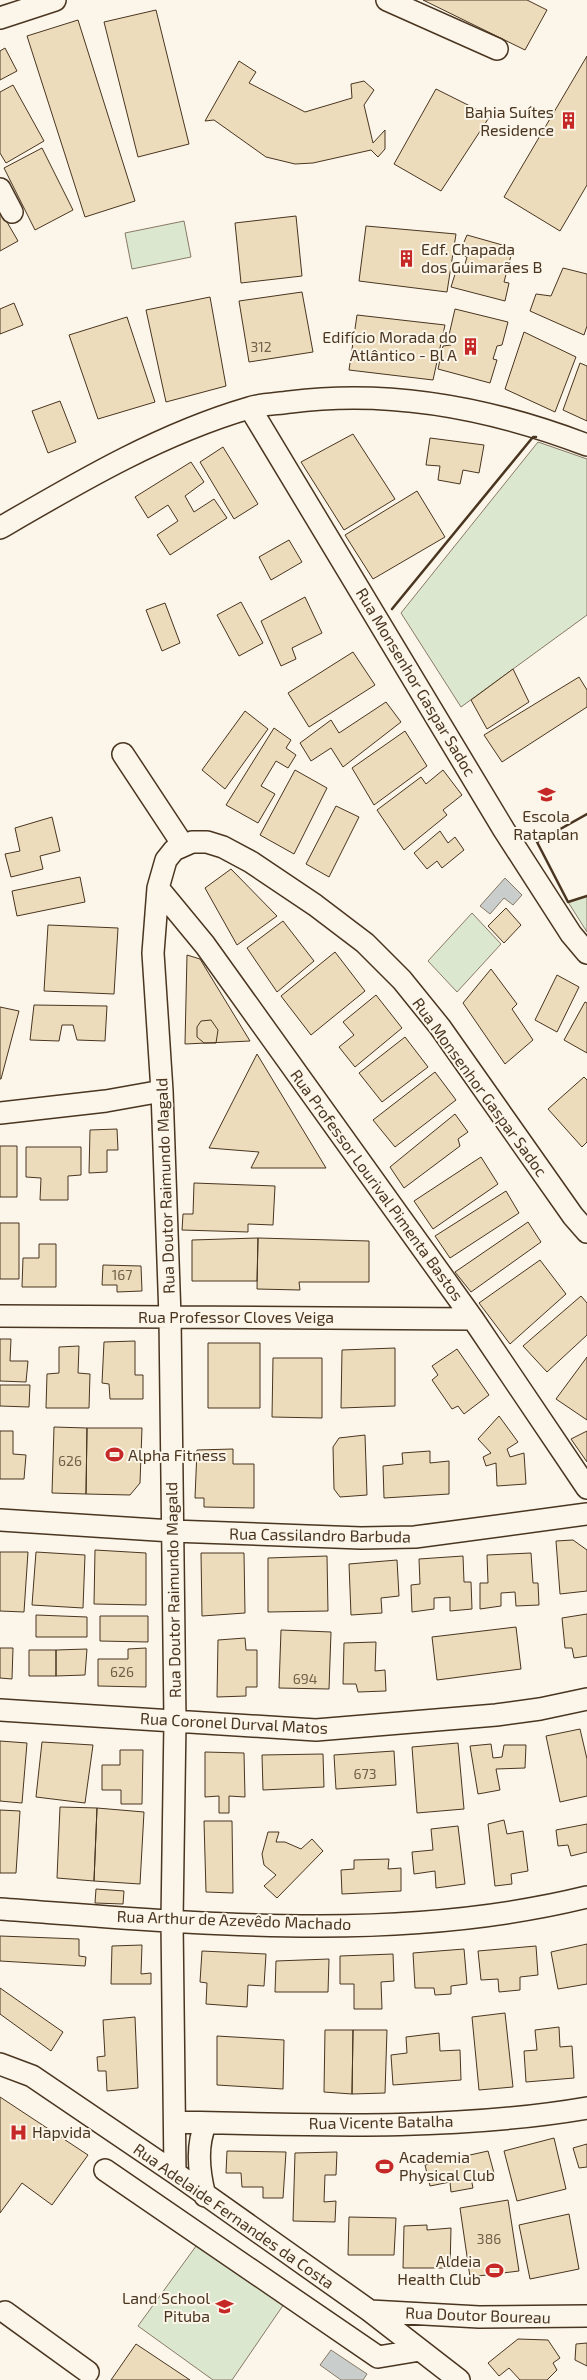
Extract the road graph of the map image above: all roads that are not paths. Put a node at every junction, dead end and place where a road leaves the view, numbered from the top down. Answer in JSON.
{"nodes":[{"id":1,"x":55,"y":0,"type":"edge"},
{"id":2,"x":387,"y":0,"type":"edge"},
{"id":3,"x":0,"y":18,"type":"edge"},
{"id":4,"x":497,"y":49,"type":"dead end"},
{"id":5,"x":0,"y":188,"type":"edge"},
{"id":6,"x":12,"y":212,"type":"dead end"},
{"id":7,"x":250,"y":408,"type":"junction"},
{"id":8,"x":587,"y":445,"type":"edge"},
{"id":9,"x":0,"y":528,"type":"edge"},
{"id":10,"x":123,"y":754,"type":"dead end"},
{"id":11,"x":182,"y":845,"type":"junction"},
{"id":12,"x":158,"y":888,"type":"junction"},
{"id":13,"x":587,"y":952,"type":"edge"},
{"id":14,"x":162,"y":1090,"type":"junction"},
{"id":15,"x":0,"y":1113,"type":"edge"},
{"id":16,"x":587,"y":1232,"type":"edge"},
{"id":17,"x":0,"y":1316,"type":"edge"},
{"id":18,"x":170,"y":1317,"type":"junction"},
{"id":19,"x":473,"y":1319,"type":"junction"},
{"id":20,"x":587,"y":1488,"type":"edge"},
{"id":21,"x":587,"y":1514,"type":"edge"},
{"id":22,"x":0,"y":1520,"type":"edge"},
{"id":23,"x":172,"y":1531,"type":"junction"},
{"id":24,"x":587,"y":1699,"type":"edge"},
{"id":25,"x":0,"y":1710,"type":"edge"},
{"id":26,"x":175,"y":1721,"type":"junction"},
{"id":27,"x":587,"y":1897,"type":"edge"},
{"id":28,"x":0,"y":1909,"type":"edge"},
{"id":29,"x":172,"y":1921,"type":"junction"},
{"id":30,"x":0,"y":2054,"type":"edge"},
{"id":31,"x":0,"y":2064,"type":"edge"},
{"id":32,"x":32,"y":2076,"type":"junction"},
{"id":33,"x":587,"y":2108,"type":"edge"},
{"id":34,"x":175,"y":2122,"type":"junction"},
{"id":35,"x":206,"y":2123,"type":"junction"},
{"id":36,"x":105,"y":2170,"type":"dead end"},
{"id":37,"x":175,"y":2173,"type":"junction"},
{"id":38,"x":205,"y":2196,"type":"junction"},
{"id":39,"x":370,"y":2311,"type":"junction"},
{"id":40,"x":5,"y":2312,"type":"dead end"},
{"id":41,"x":587,"y":2316,"type":"edge"},
{"id":42,"x":420,"y":2350,"type":"junction"},
{"id":43,"x":88,"y":2372,"type":"dead end"},
{"id":44,"x":459,"y":2380,"type":"edge"}],
"edges":[{"from":1,"to":3,"type":"street"},
{"from":2,"to":4,"type":"street"},
{"from":5,"to":6,"type":"street"},
{"from":7,"to":8,"type":"street"},
{"from":7,"to":9,"type":"street"},
{"from":7,"to":13,"type":"street","name":"Rua Monsenhor Gaspar Sadoc"},
{"from":10,"to":11,"type":"street"},
{"from":11,"to":12,"type":"street"},
{"from":11,"to":16,"type":"street","name":"Rua Monsenhor Gaspar Sadoc"},
{"from":12,"to":14,"type":"street","name":"Rua Doutor Raimundo Magald"},
{"from":12,"to":19,"type":"street","name":"Rua Professor Lourival Pimenta Bastos"},
{"from":14,"to":15,"type":"street"},
{"from":14,"to":18,"type":"street","name":"Rua Doutor Raimundo Magald"},
{"from":17,"to":18,"type":"street","name":"Rua Professor Cloves Veiga"},
{"from":18,"to":19,"type":"street","name":"Rua Professor Cloves Veiga"},
{"from":18,"to":23,"type":"street","name":"Rua Doutor Raimundo Magald"},
{"from":19,"to":20,"type":"street","name":"Rua Professor Lourival Pimenta Bastos"},
{"from":21,"to":23,"type":"street","name":"Rua Cassilandro Barbuda"},
{"from":22,"to":23,"type":"street","name":"Rua Cassilandro Barbuda"},
{"from":23,"to":26,"type":"street","name":"Rua Doutor Raimundo Magald"},
{"from":24,"to":26,"type":"street","name":"Rua Coronel Durval Matos"},
{"from":25,"to":26,"type":"street","name":"Rua Coronel Durval Matos"},
{"from":26,"to":29,"type":"street","name":"Rua Doutor Raimundo Magald"},
{"from":27,"to":29,"type":"street","name":"Rua Arthur de Azevêdo Machado"},
{"from":28,"to":29,"type":"street","name":"Rua Arthur de Azevêdo Machado"},
{"from":29,"to":34,"type":"street","name":"Rua Doutor Raimundo Magald"},
{"from":30,"to":32,"type":"street"},
{"from":31,"to":32,"type":"street","name":"Rua Adelaide Fernandes da Costa"},
{"from":32,"to":37,"type":"street","name":"Rua Adelaide Fernandes da Costa"},
{"from":33,"to":35,"type":"street","name":"Rua Vicente Batalha"},
{"from":34,"to":35,"type":"street","name":"Rua Vicente Batalha"},
{"from":34,"to":37,"type":"street","name":"Rua Doutor Raimundo Magald"},
{"from":35,"to":38,"type":"street"},
{"from":36,"to":42,"type":"street"},
{"from":37,"to":38,"type":"street","name":"Rua Adelaide Fernandes da Costa"},
{"from":38,"to":39,"type":"street","name":"Rua Adelaide Fernandes da Costa"},
{"from":39,"to":41,"type":"street","name":"Rua Doutor Boureau"},
{"from":39,"to":42,"type":"street","name":"Rua Adelaide Fernandes da Costa"},
{"from":40,"to":43,"type":"street"},
{"from":42,"to":44,"type":"street","name":"Rua Adelaide Fernandes da Costa"}]}
